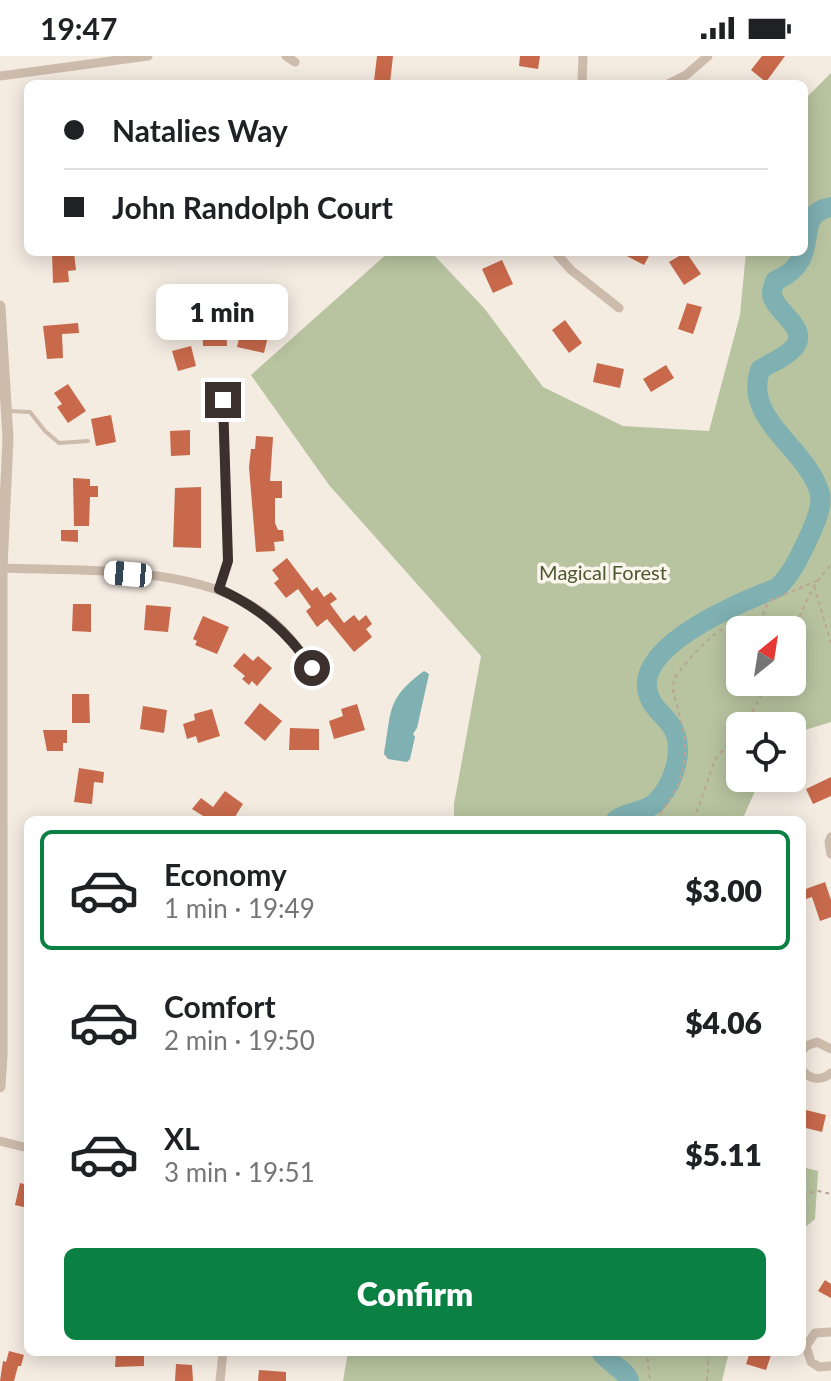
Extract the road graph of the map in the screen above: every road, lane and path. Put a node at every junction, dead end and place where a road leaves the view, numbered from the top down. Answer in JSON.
{"nodes":[{"id":1,"x":148,"y":56,"type":"edge"},
{"id":2,"x":583,"y":56,"type":"edge"},
{"id":3,"x":708,"y":56,"type":"edge"},
{"id":4,"x":0,"y":76,"type":"edge"},
{"id":5,"x":582,"y":80,"type":"edge"},
{"id":6,"x":676,"y":80,"type":"edge"},
{"id":7,"x":559,"y":256,"type":"edge"},
{"id":8,"x":0,"y":306,"type":"edge"},
{"id":9,"x":619,"y":308,"type":"dead end"},
{"id":10,"x":223,"y":400,"type":"dead end"},
{"id":11,"x":7,"y":410,"type":"junction"},
{"id":12,"x":88,"y":441,"type":"dead end"},
{"id":13,"x":831,"y":564,"type":"edge"},
{"id":14,"x":2,"y":568,"type":"junction"},
{"id":15,"x":821,"y":579,"type":"junction"},
{"id":16,"x":814,"y":586,"type":"junction"},
{"id":17,"x":219,"y":589,"type":"junction"},
{"id":18,"x":799,"y":616,"type":"edge"},
{"id":19,"x":831,"y":643,"type":"edge"},
{"id":20,"x":312,"y":668,"type":"dead end"},
{"id":21,"x":726,"y":747,"type":"edge"},
{"id":22,"x":658,"y":816,"type":"edge"},
{"id":23,"x":695,"y":816,"type":"edge"},
{"id":24,"x":831,"y":837,"type":"edge"},
{"id":25,"x":831,"y":854,"type":"edge"},
{"id":26,"x":806,"y":1046,"type":"edge"},
{"id":27,"x":831,"y":1049,"type":"edge"},
{"id":28,"x":806,"y":1073,"type":"edge"},
{"id":29,"x":831,"y":1073,"type":"edge"},
{"id":30,"x":0,"y":1087,"type":"edge"},
{"id":31,"x":0,"y":1141,"type":"edge"},
{"id":32,"x":24,"y":1147,"type":"edge"},
{"id":33,"x":806,"y":1194,"type":"edge"},
{"id":34,"x":831,"y":1194,"type":"edge"},
{"id":35,"x":831,"y":1332,"type":"edge"},
{"id":36,"x":223,"y":1356,"type":"edge"},
{"id":37,"x":647,"y":1356,"type":"edge"},
{"id":38,"x":709,"y":1356,"type":"edge"},
{"id":39,"x":831,"y":1366,"type":"edge"},
{"id":40,"x":220,"y":1381,"type":"edge"},
{"id":41,"x":650,"y":1381,"type":"edge"},
{"id":42,"x":707,"y":1381,"type":"edge"}],
"edges":[{"from":1,"to":4,"type":"street"},
{"from":2,"to":5,"type":"street"},
{"from":3,"to":6,"type":"street"},
{"from":7,"to":9,"type":"street"},
{"from":8,"to":11,"type":"street"},
{"from":10,"to":17,"type":"street"},
{"from":11,"to":12,"type":"lane"},
{"from":11,"to":14,"type":"street"},
{"from":13,"to":15,"type":"path"},
{"from":14,"to":17,"type":"street"},
{"from":14,"to":30,"type":"street"},
{"from":15,"to":16,"type":"path"},
{"from":15,"to":22,"type":"path"},
{"from":16,"to":18,"type":"path"},
{"from":16,"to":19,"type":"path"},
{"from":17,"to":20,"type":"street"},
{"from":21,"to":23,"type":"path"},
{"from":24,"to":25,"type":"street"},
{"from":26,"to":27,"type":"street"},
{"from":28,"to":29,"type":"street"},
{"from":31,"to":32,"type":"street"},
{"from":33,"to":34,"type":"path"},
{"from":35,"to":39,"type":"street"},
{"from":36,"to":40,"type":"street"},
{"from":37,"to":41,"type":"path"},
{"from":38,"to":42,"type":"path"}]}
